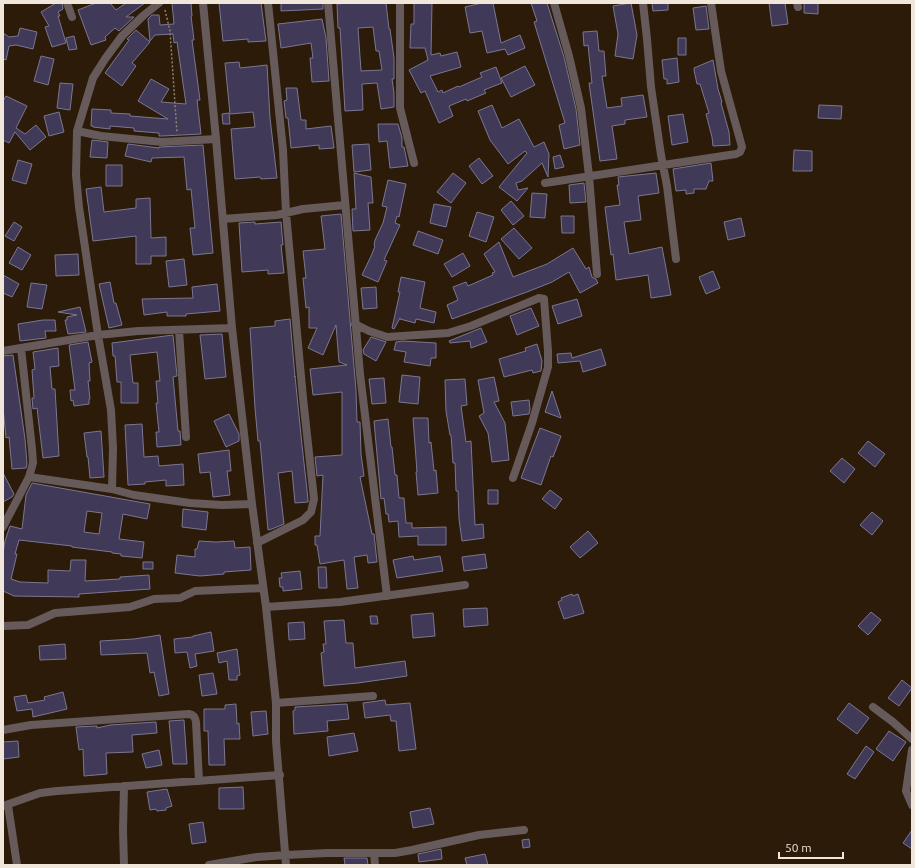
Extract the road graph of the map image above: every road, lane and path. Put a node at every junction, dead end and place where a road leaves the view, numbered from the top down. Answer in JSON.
{"nodes":[{"id":1,"x":67,"y":3,"type":"edge"},
{"id":2,"x":159,"y":3,"type":"edge"},
{"id":3,"x":204,"y":3,"type":"edge"},
{"id":4,"x":268,"y":3,"type":"edge"},
{"id":5,"x":328,"y":3,"type":"edge"},
{"id":6,"x":400,"y":3,"type":"edge"},
{"id":7,"x":554,"y":3,"type":"edge"},
{"id":8,"x":642,"y":3,"type":"edge"},
{"id":9,"x":711,"y":3,"type":"edge"},
{"id":10,"x":165,"y":10,"type":"dead end"},
{"id":11,"x":72,"y":17,"type":"dead end"},
{"id":12,"x":77,"y":131,"type":"junction"},
{"id":13,"x":216,"y":139,"type":"junction"},
{"id":14,"x":178,"y":141,"type":"junction"},
{"id":15,"x":414,"y":163,"type":"dead end"},
{"id":16,"x":663,"y":166,"type":"junction"},
{"id":17,"x":589,"y":176,"type":"junction"},
{"id":18,"x":545,"y":183,"type":"dead end"},
{"id":19,"x":345,"y":205,"type":"junction"},
{"id":20,"x":286,"y":213,"type":"junction"},
{"id":21,"x":223,"y":219,"type":"junction"},
{"id":22,"x":676,"y":259,"type":"dead end"},
{"id":23,"x":597,"y":274,"type":"dead end"},
{"id":24,"x":355,"y":324,"type":"junction"},
{"id":25,"x":232,"y":328,"type":"junction"},
{"id":26,"x":179,"y":330,"type":"junction"},
{"id":27,"x":98,"y":335,"type":"junction"},
{"id":28,"x":21,"y":348,"type":"junction"},
{"id":29,"x":3,"y":351,"type":"edge"},
{"id":30,"x":186,"y":437,"type":"dead end"},
{"id":31,"x":29,"y":477,"type":"junction"},
{"id":32,"x":513,"y":478,"type":"dead end"},
{"id":33,"x":112,"y":489,"type":"junction"},
{"id":34,"x":252,"y":504,"type":"junction"},
{"id":35,"x":3,"y":527,"type":"edge"},
{"id":36,"x":257,"y":543,"type":"junction"},
{"id":37,"x":466,"y":585,"type":"dead end"},
{"id":38,"x":263,"y":588,"type":"junction"},
{"id":39,"x":388,"y":596,"type":"junction"},
{"id":40,"x":266,"y":608,"type":"junction"},
{"id":41,"x":3,"y":626,"type":"edge"},
{"id":42,"x":373,"y":696,"type":"dead end"},
{"id":43,"x":276,"y":703,"type":"junction"},
{"id":44,"x":873,"y":707,"type":"dead end"},
{"id":45,"x":3,"y":730,"type":"edge"},
{"id":46,"x":912,"y":739,"type":"edge"},
{"id":47,"x":912,"y":750,"type":"edge"},
{"id":48,"x":280,"y":775,"type":"junction"},
{"id":49,"x":199,"y":781,"type":"junction"},
{"id":50,"x":124,"y":786,"type":"junction"},
{"id":51,"x":6,"y":805,"type":"edge"},
{"id":52,"x":912,"y":805,"type":"edge"},
{"id":53,"x":524,"y":830,"type":"dead end"},
{"id":54,"x":374,"y":853,"type":"junction"},
{"id":55,"x":286,"y":855,"type":"junction"},
{"id":56,"x":17,"y":865,"type":"edge"},
{"id":57,"x":124,"y":865,"type":"edge"},
{"id":58,"x":209,"y":865,"type":"edge"},
{"id":59,"x":286,"y":865,"type":"edge"},
{"id":60,"x":375,"y":865,"type":"edge"}],
"edges":[{"from":1,"to":11,"type":"street"},
{"from":2,"to":12,"type":"street"},
{"from":3,"to":13,"type":"street"},
{"from":4,"to":20,"type":"street"},
{"from":5,"to":19,"type":"street"},
{"from":6,"to":15,"type":"street"},
{"from":7,"to":17,"type":"street"},
{"from":8,"to":16,"type":"street"},
{"from":9,"to":16,"type":"street"},
{"from":10,"to":14,"type":"path"},
{"from":12,"to":14,"type":"street"},
{"from":12,"to":27,"type":"street"},
{"from":13,"to":14,"type":"street"},
{"from":13,"to":21,"type":"street"},
{"from":16,"to":17,"type":"street"},
{"from":16,"to":22,"type":"street"},
{"from":17,"to":18,"type":"street"},
{"from":17,"to":23,"type":"street"},
{"from":19,"to":20,"type":"street"},
{"from":19,"to":24,"type":"street"},
{"from":20,"to":21,"type":"street"},
{"from":20,"to":36,"type":"street"},
{"from":21,"to":25,"type":"street"},
{"from":24,"to":32,"type":"street"},
{"from":24,"to":39,"type":"street"},
{"from":25,"to":26,"type":"street"},
{"from":25,"to":34,"type":"street"},
{"from":26,"to":27,"type":"street"},
{"from":26,"to":30,"type":"street"},
{"from":27,"to":28,"type":"street"},
{"from":27,"to":33,"type":"street"},
{"from":28,"to":29,"type":"street"},
{"from":28,"to":31,"type":"street"},
{"from":31,"to":33,"type":"street"},
{"from":31,"to":35,"type":"street"},
{"from":33,"to":34,"type":"street"},
{"from":34,"to":36,"type":"street"},
{"from":36,"to":38,"type":"street"},
{"from":37,"to":39,"type":"street"},
{"from":38,"to":40,"type":"street"},
{"from":38,"to":41,"type":"street"},
{"from":39,"to":40,"type":"street"},
{"from":40,"to":43,"type":"street"},
{"from":42,"to":43,"type":"street"},
{"from":43,"to":48,"type":"street"},
{"from":44,"to":46,"type":"street"},
{"from":45,"to":49,"type":"street"},
{"from":47,"to":52,"type":"street"},
{"from":48,"to":49,"type":"street"},
{"from":48,"to":55,"type":"street"},
{"from":49,"to":50,"type":"street"},
{"from":50,"to":51,"type":"street"},
{"from":50,"to":57,"type":"street"},
{"from":51,"to":56,"type":"street"},
{"from":53,"to":54,"type":"street"},
{"from":54,"to":55,"type":"street"},
{"from":54,"to":60,"type":"street"},
{"from":55,"to":58,"type":"street"},
{"from":55,"to":59,"type":"street"}]}
